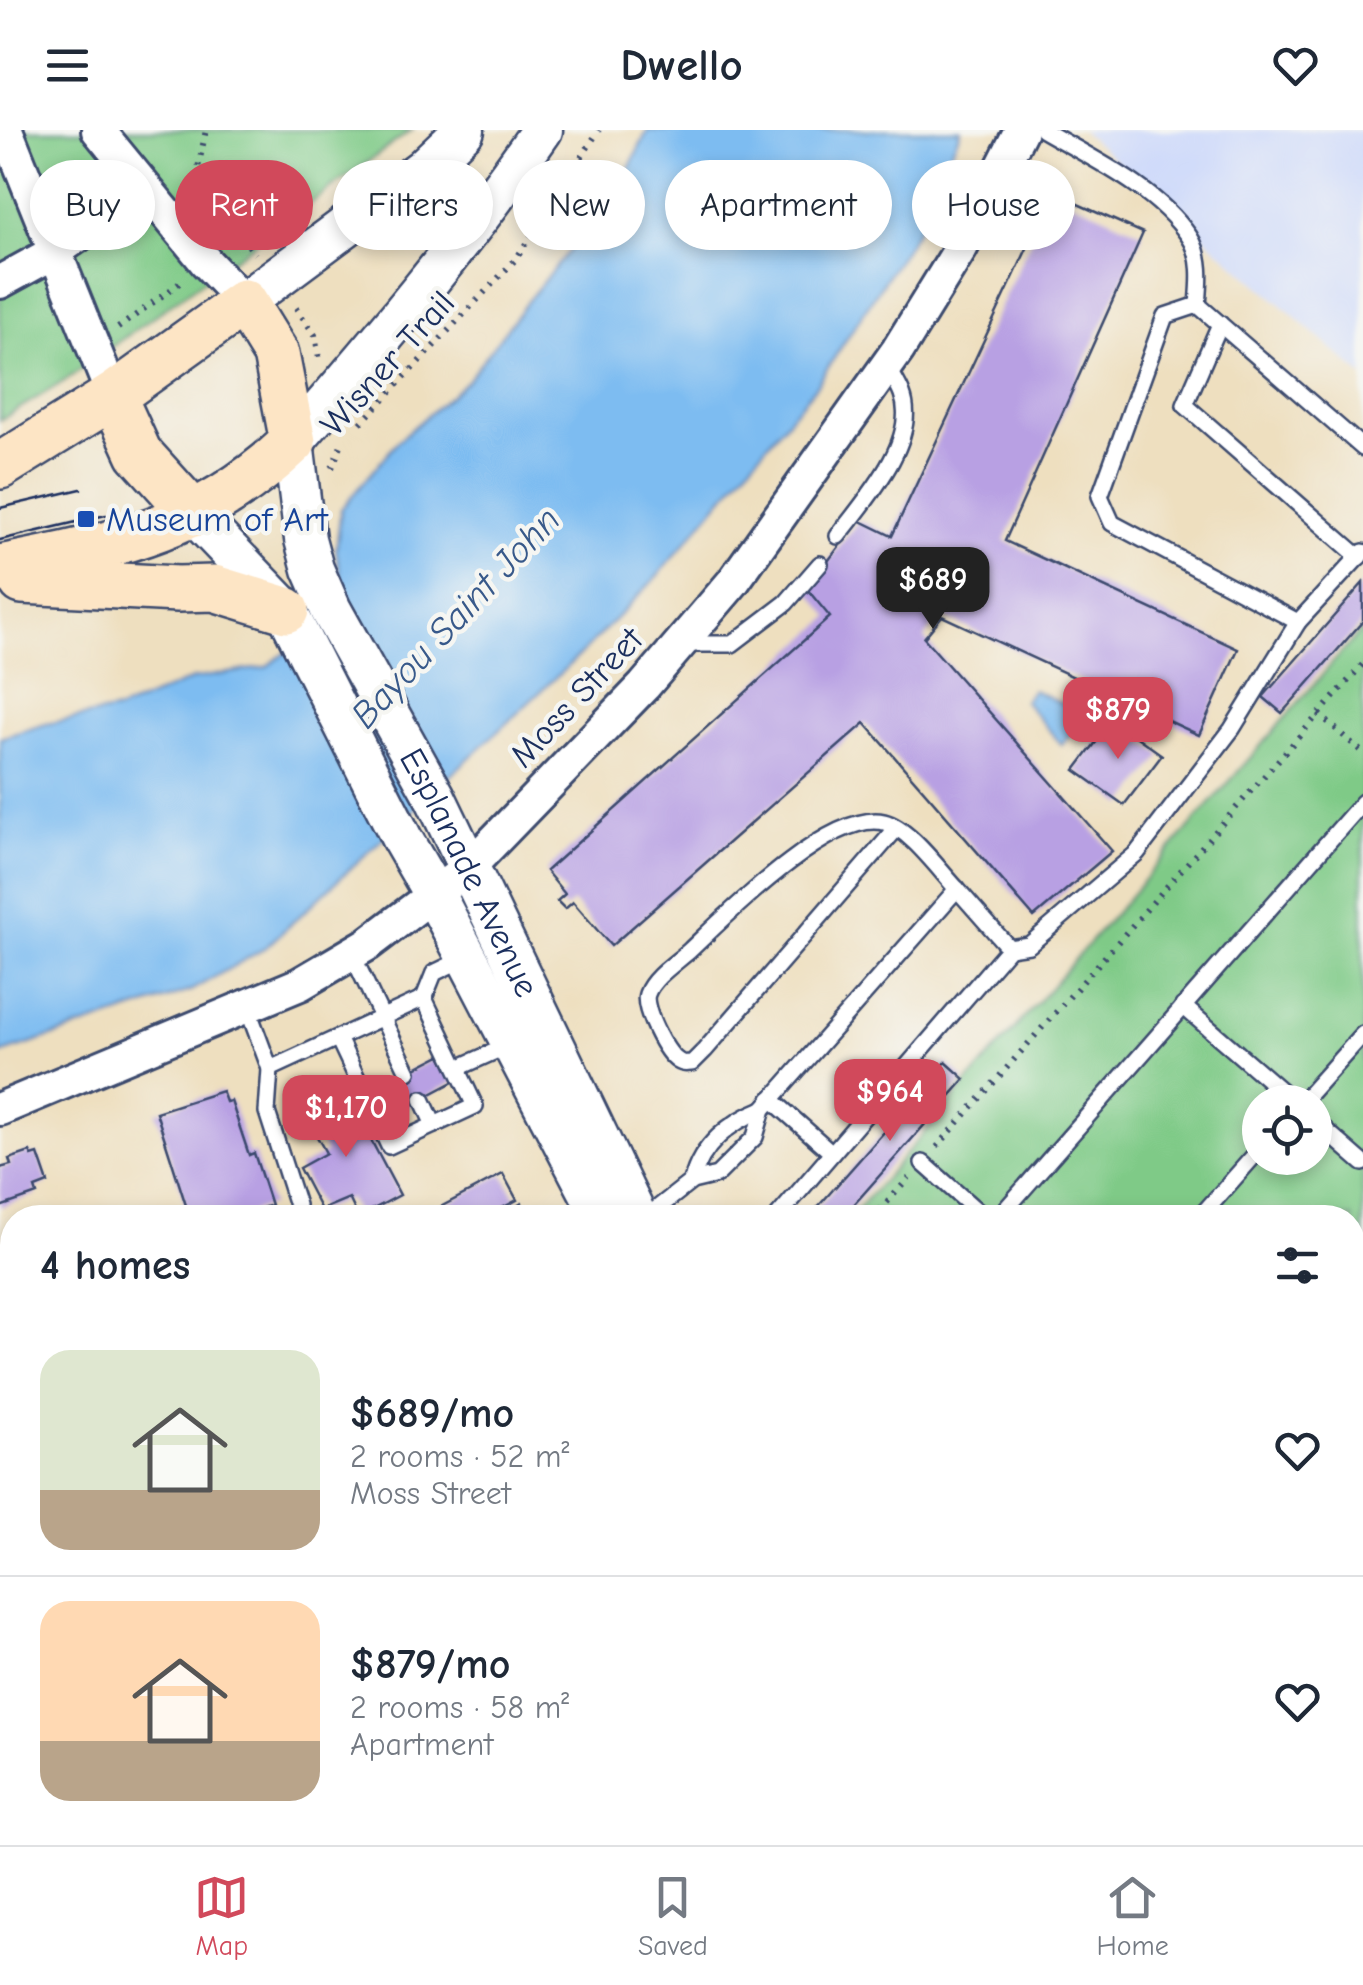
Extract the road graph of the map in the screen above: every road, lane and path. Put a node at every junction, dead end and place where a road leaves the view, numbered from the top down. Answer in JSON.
{"nodes":[{"id":1,"x":6,"y":130,"type":"edge"},
{"id":2,"x":98,"y":130,"type":"edge"},
{"id":3,"x":206,"y":130,"type":"edge"},
{"id":4,"x":464,"y":130,"type":"edge"},
{"id":5,"x":542,"y":130,"type":"edge"},
{"id":6,"x":598,"y":130,"type":"edge"},
{"id":7,"x":1022,"y":130,"type":"edge"},
{"id":8,"x":1044,"y":130,"type":"edge"},
{"id":9,"x":121,"y":160,"type":"edge"},
{"id":10,"x":200,"y":160,"type":"edge"},
{"id":11,"x":155,"y":202,"type":"edge"},
{"id":12,"x":56,"y":250,"type":"edge"},
{"id":13,"x":53,"y":252,"type":"junction"},
{"id":14,"x":190,"y":276,"type":"dead end"},
{"id":15,"x":0,"y":282,"type":"edge"},
{"id":16,"x":244,"y":302,"type":"junction"},
{"id":17,"x":1198,"y":305,"type":"junction"},
{"id":18,"x":1220,"y":324,"type":"junction"},
{"id":19,"x":116,"y":330,"type":"dead end"},
{"id":20,"x":886,"y":366,"type":"junction"},
{"id":21,"x":113,"y":396,"type":"junction"},
{"id":22,"x":293,"y":442,"type":"junction"},
{"id":23,"x":1363,"y":448,"type":"edge"},
{"id":24,"x":0,"y":466,"type":"edge"},
{"id":25,"x":330,"y":476,"type":"dead end"},
{"id":26,"x":194,"y":514,"type":"junction"},
{"id":27,"x":838,"y":536,"type":"dead end"},
{"id":28,"x":1361,"y":554,"type":"edge"},
{"id":29,"x":820,"y":564,"type":"dead end"},
{"id":30,"x":0,"y":568,"type":"edge"},
{"id":31,"x":0,"y":580,"type":"edge"},
{"id":32,"x":1298,"y":622,"type":"junction"},
{"id":33,"x":294,"y":626,"type":"junction"},
{"id":34,"x":680,"y":644,"type":"junction"},
{"id":35,"x":1363,"y":664,"type":"edge"},
{"id":36,"x":1319,"y":714,"type":"junction"},
{"id":37,"x":1363,"y":753,"type":"edge"},
{"id":38,"x":1363,"y":802,"type":"edge"},
{"id":39,"x":896,"y":830,"type":"junction"},
{"id":40,"x":468,"y":869,"type":"junction"},
{"id":41,"x":956,"y":889,"type":"junction"},
{"id":42,"x":435,"y":896,"type":"junction"},
{"id":43,"x":1118,"y":942,"type":"junction"},
{"id":44,"x":1009,"y":948,"type":"junction"},
{"id":45,"x":1123,"y":950,"type":"dead end"},
{"id":46,"x":352,"y":954,"type":"junction"},
{"id":47,"x":467,"y":957,"type":"junction"},
{"id":48,"x":424,"y":998,"type":"junction"},
{"id":49,"x":1184,"y":1006,"type":"junction"},
{"id":50,"x":246,"y":1007,"type":"junction"},
{"id":51,"x":383,"y":1017,"type":"junction"},
{"id":52,"x":1363,"y":1034,"type":"edge"},
{"id":53,"x":338,"y":1038,"type":"junction"},
{"id":54,"x":512,"y":1043,"type":"junction"},
{"id":55,"x":458,"y":1068,"type":"junction"},
{"id":56,"x":270,"y":1069,"type":"junction"},
{"id":57,"x":408,"y":1072,"type":"dead end"},
{"id":58,"x":1275,"y":1085,"type":"edge"},
{"id":59,"x":1317,"y":1085,"type":"edge"},
{"id":60,"x":422,"y":1099,"type":"dead end"},
{"id":61,"x":767,"y":1104,"type":"junction"},
{"id":62,"x":0,"y":1108,"type":"edge"},
{"id":63,"x":434,"y":1125,"type":"junction"},
{"id":64,"x":1332,"y":1136,"type":"edge"},
{"id":65,"x":832,"y":1153,"type":"junction"},
{"id":66,"x":923,"y":1162,"type":"junction"},
{"id":67,"x":1363,"y":1163,"type":"edge"},
{"id":68,"x":1242,"y":1169,"type":"edge"},
{"id":69,"x":692,"y":1181,"type":"junction"},
{"id":70,"x":297,"y":1205,"type":"dead end"},
{"id":71,"x":596,"y":1205,"type":"edge"},
{"id":72,"x":631,"y":1205,"type":"edge"},
{"id":73,"x":662,"y":1205,"type":"edge"},
{"id":74,"x":787,"y":1205,"type":"edge"},
{"id":75,"x":884,"y":1205,"type":"edge"},
{"id":76,"x":971,"y":1205,"type":"edge"},
{"id":77,"x":1009,"y":1205,"type":"edge"},
{"id":78,"x":1210,"y":1205,"type":"edge"}],
"edges":[{"from":1,"to":13,"type":"street"},
{"from":2,"to":9,"type":"street"},
{"from":3,"to":10,"type":"path"},
{"from":4,"to":16,"type":"street"},
{"from":5,"to":22,"type":"street"},
{"from":6,"to":25,"type":"path","name":"Wisner Trail"},
{"from":7,"to":20,"type":"street","name":"Moss Street"},
{"from":8,"to":17,"type":"lane"},
{"from":11,"to":16,"type":"street"},
{"from":12,"to":13,"type":"street"},
{"from":13,"to":15,"type":"street"},
{"from":13,"to":21,"type":"street"},
{"from":14,"to":19,"type":"path"},
{"from":16,"to":21,"type":"main road"},
{"from":16,"to":22,"type":"main road","name":"Esplanade Avenue"},
{"from":17,"to":18,"type":"lane"},
{"from":17,"to":32,"type":"lane"},
{"from":18,"to":23,"type":"lane"},
{"from":18,"to":28,"type":"lane"},
{"from":20,"to":27,"type":"lane"},
{"from":20,"to":34,"type":"street","name":"Moss Street"},
{"from":21,"to":24,"type":"main road"},
{"from":21,"to":26,"type":"main road","name":"Esplanade Avenue"},
{"from":22,"to":26,"type":"main road"},
{"from":22,"to":40,"type":"street","name":"Esplanade Avenue"},
{"from":26,"to":30,"type":"main road"},
{"from":26,"to":33,"type":"street","name":"Esplanade Avenue"},
{"from":28,"to":32,"type":"lane"},
{"from":29,"to":34,"type":"lane"},
{"from":31,"to":33,"type":"main road"},
{"from":32,"to":44,"type":"lane"},
{"from":33,"to":42,"type":"street","name":"Esplanade Avenue"},
{"from":34,"to":40,"type":"street","name":"Moss Street"},
{"from":35,"to":36,"type":"path"},
{"from":36,"to":37,"type":"path"},
{"from":36,"to":43,"type":"path"},
{"from":38,"to":49,"type":"lane"},
{"from":39,"to":39,"type":"lane"},
{"from":39,"to":41,"type":"lane"},
{"from":40,"to":42,"type":"street","name":"Moss Street"},
{"from":40,"to":72,"type":"street","name":"Esplanade Avenue"},
{"from":41,"to":44,"type":"lane"},
{"from":41,"to":61,"type":"lane"},
{"from":42,"to":46,"type":"street","name":"Moss Street"},
{"from":42,"to":47,"type":"street","name":"Esplanade Avenue"},
{"from":43,"to":45,"type":"path"},
{"from":43,"to":66,"type":"path"},
{"from":44,"to":65,"type":"lane"},
{"from":46,"to":50,"type":"street","name":"Moss Street"},
{"from":46,"to":51,"type":"lane"},
{"from":47,"to":48,"type":"lane"},
{"from":47,"to":54,"type":"street","name":"Esplanade Avenue"},
{"from":48,"to":51,"type":"lane"},
{"from":48,"to":55,"type":"lane"},
{"from":49,"to":58,"type":"lane"},
{"from":49,"to":77,"type":"lane"},
{"from":50,"to":56,"type":"lane"},
{"from":50,"to":62,"type":"street","name":"Moss Street"},
{"from":51,"to":53,"type":"lane"},
{"from":51,"to":57,"type":"lane"},
{"from":52,"to":59,"type":"lane"},
{"from":53,"to":56,"type":"lane"},
{"from":53,"to":63,"type":"lane"},
{"from":54,"to":55,"type":"lane"},
{"from":54,"to":71,"type":"street","name":"Esplanade Avenue"},
{"from":55,"to":63,"type":"lane"},
{"from":56,"to":70,"type":"lane"},
{"from":60,"to":63,"type":"lane"},
{"from":61,"to":65,"type":"lane"},
{"from":61,"to":69,"type":"lane"},
{"from":61,"to":69,"type":"lane"},
{"from":64,"to":67,"type":"lane"},
{"from":65,"to":74,"type":"lane"},
{"from":66,"to":75,"type":"path"},
{"from":66,"to":76,"type":"lane"},
{"from":68,"to":78,"type":"lane"},
{"from":69,"to":73,"type":"lane"}]}
